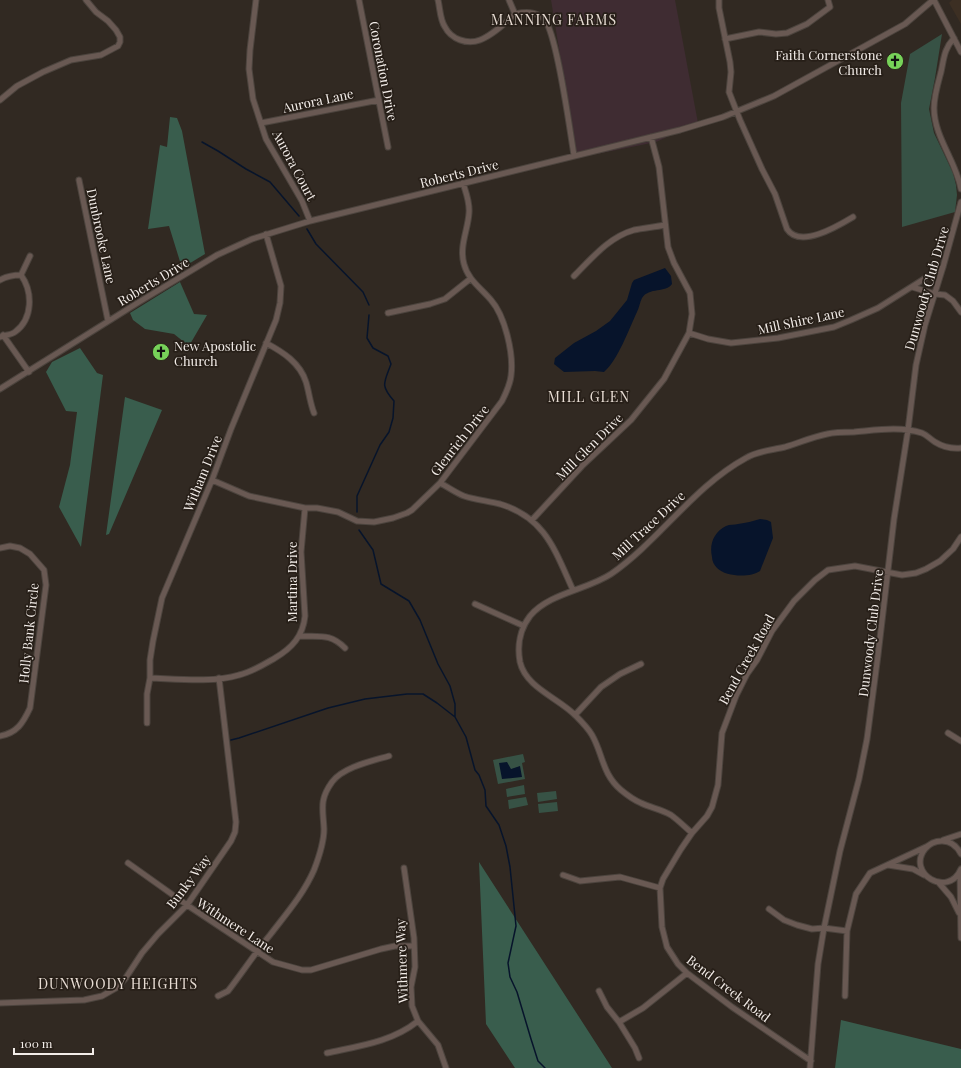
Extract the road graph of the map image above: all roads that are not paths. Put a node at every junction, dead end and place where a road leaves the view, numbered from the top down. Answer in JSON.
{"nodes":[{"id":1,"x":86,"y":0,"type":"edge"},
{"id":2,"x":256,"y":0,"type":"edge"},
{"id":3,"x":359,"y":0,"type":"edge"},
{"id":4,"x":438,"y":0,"type":"edge"},
{"id":5,"x":509,"y":0,"type":"edge"},
{"id":6,"x":719,"y":0,"type":"edge"},
{"id":7,"x":828,"y":0,"type":"edge"},
{"id":8,"x":933,"y":0,"type":"edge"},
{"id":9,"x":515,"y":14,"type":"junction"},
{"id":10,"x":954,"y":38,"type":"junction"},
{"id":11,"x":725,"y":39,"type":"junction"},
{"id":12,"x":961,"y":52,"type":"edge"},
{"id":13,"x":0,"y":100,"type":"edge"},
{"id":14,"x":379,"y":100,"type":"junction"},
{"id":15,"x":737,"y":114,"type":"junction"},
{"id":16,"x":261,"y":123,"type":"junction"},
{"id":17,"x":651,"y":137,"type":"junction"},
{"id":18,"x":388,"y":147,"type":"dead end"},
{"id":19,"x":574,"y":155,"type":"junction"},
{"id":20,"x":79,"y":180,"type":"dead end"},
{"id":21,"x":463,"y":183,"type":"junction"},
{"id":22,"x":961,"y":189,"type":"edge"},
{"id":23,"x":961,"y":202,"type":"edge"},
{"id":24,"x":853,"y":217,"type":"dead end"},
{"id":25,"x":310,"y":221,"type":"junction"},
{"id":26,"x":665,"y":225,"type":"junction"},
{"id":27,"x":266,"y":234,"type":"junction"},
{"id":28,"x":30,"y":256,"type":"dead end"},
{"id":29,"x":943,"y":267,"type":"junction"},
{"id":30,"x":21,"y":275,"type":"junction"},
{"id":31,"x":574,"y":276,"type":"dead end"},
{"id":32,"x":470,"y":279,"type":"junction"},
{"id":33,"x":0,"y":280,"type":"edge"},
{"id":34,"x":912,"y":287,"type":"junction"},
{"id":35,"x":935,"y":294,"type":"junction"},
{"id":36,"x":961,"y":312,"type":"edge"},
{"id":37,"x":388,"y":313,"type":"dead end"},
{"id":38,"x":108,"y":321,"type":"junction"},
{"id":39,"x":689,"y":333,"type":"junction"},
{"id":40,"x":1,"y":335,"type":"edge"},
{"id":41,"x":266,"y":343,"type":"junction"},
{"id":42,"x":29,"y":372,"type":"junction"},
{"id":43,"x":0,"y":389,"type":"edge"},
{"id":44,"x":314,"y":413,"type":"dead end"},
{"id":45,"x":908,"y":430,"type":"junction"},
{"id":46,"x":961,"y":448,"type":"edge"},
{"id":47,"x":212,"y":480,"type":"junction"},
{"id":48,"x":440,"y":483,"type":"junction"},
{"id":49,"x":305,"y":508,"type":"junction"},
{"id":50,"x":532,"y":520,"type":"junction"},
{"id":51,"x":961,"y":537,"type":"edge"},
{"id":52,"x":0,"y":548,"type":"edge"},
{"id":53,"x":888,"y":573,"type":"junction"},
{"id":54,"x":573,"y":590,"type":"junction"},
{"id":55,"x":474,"y":604,"type":"dead end"},
{"id":56,"x":524,"y":626,"type":"junction"},
{"id":57,"x":300,"y":636,"type":"junction"},
{"id":58,"x":345,"y":648,"type":"dead end"},
{"id":59,"x":641,"y":664,"type":"dead end"},
{"id":60,"x":150,"y":678,"type":"junction"},
{"id":61,"x":218,"y":678,"type":"junction"},
{"id":62,"x":575,"y":715,"type":"junction"},
{"id":63,"x":147,"y":723,"type":"dead end"},
{"id":64,"x":948,"y":733,"type":"dead end"},
{"id":65,"x":0,"y":736,"type":"edge"},
{"id":66,"x":961,"y":741,"type":"edge"},
{"id":67,"x":389,"y":756,"type":"dead end"},
{"id":68,"x":692,"y":833,"type":"junction"},
{"id":69,"x":961,"y":834,"type":"edge"},
{"id":70,"x":942,"y":841,"type":"junction"},
{"id":71,"x":928,"y":846,"type":"junction"},
{"id":72,"x":961,"y":854,"type":"edge"},
{"id":73,"x":128,"y":863,"type":"dead end"},
{"id":74,"x":887,"y":865,"type":"junction"},
{"id":75,"x":404,"y":868,"type":"dead end"},
{"id":76,"x":960,"y":871,"type":"edge"},
{"id":77,"x":925,"y":875,"type":"junction"},
{"id":78,"x":563,"y":876,"type":"dead end"},
{"id":79,"x":939,"y":883,"type":"junction"},
{"id":80,"x":660,"y":888,"type":"junction"},
{"id":81,"x":187,"y":905,"type":"junction"},
{"id":82,"x":769,"y":909,"type":"dead end"},
{"id":83,"x":960,"y":914,"type":"junction"},
{"id":84,"x":824,"y":928,"type":"junction"},
{"id":85,"x":847,"y":931,"type":"junction"},
{"id":86,"x":961,"y":938,"type":"edge"},
{"id":87,"x":413,"y":946,"type":"junction"},
{"id":88,"x":257,"y":953,"type":"junction"},
{"id":89,"x":687,"y":973,"type":"junction"},
{"id":90,"x":599,"y":991,"type":"dead end"},
{"id":91,"x":218,"y":996,"type":"dead end"},
{"id":92,"x":845,"y":996,"type":"dead end"},
{"id":93,"x":0,"y":1003,"type":"edge"},
{"id":94,"x":418,"y":1021,"type":"junction"},
{"id":95,"x":619,"y":1022,"type":"junction"},
{"id":96,"x":327,"y":1053,"type":"dead end"},
{"id":97,"x":639,"y":1058,"type":"dead end"},
{"id":98,"x":811,"y":1061,"type":"junction"},
{"id":99,"x":446,"y":1068,"type":"edge"},
{"id":100,"x":810,"y":1068,"type":"edge"}],
"edges":[{"from":1,"to":13,"type":"street"},
{"from":2,"to":16,"type":"street","name":"Aurora Court"},
{"from":3,"to":14,"type":"street","name":"Coronation Drive"},
{"from":4,"to":9,"type":"street"},
{"from":5,"to":9,"type":"street"},
{"from":6,"to":11,"type":"street"},
{"from":7,"to":11,"type":"street"},
{"from":8,"to":10,"type":"street"},
{"from":8,"to":15,"type":"street","name":"Roberts Drive"},
{"from":9,"to":19,"type":"street"},
{"from":10,"to":12,"type":"street"},
{"from":10,"to":22,"type":"street"},
{"from":11,"to":15,"type":"street"},
{"from":14,"to":16,"type":"street","name":"Aurora Lane"},
{"from":14,"to":18,"type":"street","name":"Coronation Drive"},
{"from":15,"to":17,"type":"street","name":"Roberts Drive"},
{"from":15,"to":24,"type":"street"},
{"from":16,"to":25,"type":"street","name":"Aurora Court"},
{"from":17,"to":19,"type":"street","name":"Roberts Drive"},
{"from":17,"to":26,"type":"street","name":"Mill Glen Drive"},
{"from":19,"to":21,"type":"street","name":"Roberts Drive"},
{"from":20,"to":38,"type":"street","name":"Dunbrooke Lane"},
{"from":21,"to":25,"type":"street","name":"Roberts Drive"},
{"from":21,"to":32,"type":"street","name":"Glenrich Drive"},
{"from":23,"to":29,"type":"street","name":"Dunwoody Club Drive"},
{"from":25,"to":27,"type":"street","name":"Roberts Drive"},
{"from":26,"to":31,"type":"street"},
{"from":26,"to":39,"type":"street","name":"Mill Glen Drive"},
{"from":27,"to":38,"type":"street","name":"Roberts Drive"},
{"from":27,"to":41,"type":"street","name":"Witham Drive"},
{"from":28,"to":30,"type":"street"},
{"from":29,"to":34,"type":"street","name":"Mill Shire Lane"},
{"from":29,"to":35,"type":"street","name":"Dunwoody Club Drive"},
{"from":30,"to":33,"type":"street"},
{"from":30,"to":40,"type":"street"},
{"from":32,"to":37,"type":"street"},
{"from":32,"to":48,"type":"street","name":"Glenrich Drive"},
{"from":34,"to":35,"type":"street"},
{"from":34,"to":39,"type":"street","name":"Mill Shire Lane"},
{"from":35,"to":36,"type":"street"},
{"from":35,"to":45,"type":"street","name":"Dunwoody Club Drive"},
{"from":38,"to":42,"type":"street","name":"Roberts Drive"},
{"from":39,"to":50,"type":"street","name":"Mill Glen Drive"},
{"from":40,"to":42,"type":"street"},
{"from":41,"to":44,"type":"street"},
{"from":41,"to":47,"type":"street","name":"Witham Drive"},
{"from":42,"to":43,"type":"street","name":"Roberts Drive"},
{"from":45,"to":46,"type":"street","name":"Mill Trace Drive"},
{"from":45,"to":53,"type":"street","name":"Dunwoody Club Drive"},
{"from":45,"to":54,"type":"street","name":"Mill Trace Drive"},
{"from":47,"to":49,"type":"street","name":"Glenrich Drive"},
{"from":47,"to":60,"type":"street","name":"Witham Drive"},
{"from":48,"to":49,"type":"street","name":"Glenrich Drive"},
{"from":48,"to":50,"type":"street"},
{"from":49,"to":57,"type":"street","name":"Martina Drive"},
{"from":50,"to":54,"type":"street"},
{"from":51,"to":53,"type":"street","name":"Bend Creek Road"},
{"from":52,"to":65,"type":"street","name":"Holly Bank Circle"},
{"from":53,"to":68,"type":"street","name":"Bend Creek Road"},
{"from":53,"to":84,"type":"street","name":"Dunwoody Club Drive"},
{"from":54,"to":56,"type":"street","name":"Mill Trace Drive"},
{"from":55,"to":56,"type":"street"},
{"from":56,"to":62,"type":"street","name":"Mill Trace Drive"},
{"from":57,"to":58,"type":"street"},
{"from":57,"to":61,"type":"street","name":"Martina Drive"},
{"from":59,"to":62,"type":"street"},
{"from":60,"to":61,"type":"street","name":"Martina Drive"},
{"from":60,"to":63,"type":"street","name":"Witham Drive"},
{"from":61,"to":81,"type":"street","name":"Bunky Way"},
{"from":62,"to":68,"type":"street","name":"Mill Trace Drive"},
{"from":64,"to":66,"type":"street"},
{"from":67,"to":88,"type":"street"},
{"from":68,"to":80,"type":"street","name":"Bend Creek Road"},
{"from":69,"to":70,"type":"street"},
{"from":70,"to":71,"type":"street"},
{"from":70,"to":72,"type":"street"},
{"from":71,"to":74,"type":"street"},
{"from":71,"to":77,"type":"street"},
{"from":73,"to":81,"type":"street","name":"Withmere Lane"},
{"from":74,"to":77,"type":"street"},
{"from":74,"to":85,"type":"street"},
{"from":75,"to":87,"type":"street","name":"Withmere Way"},
{"from":76,"to":79,"type":"street"},
{"from":76,"to":83,"type":"street"},
{"from":77,"to":79,"type":"street"},
{"from":78,"to":80,"type":"street"},
{"from":79,"to":83,"type":"street"},
{"from":80,"to":89,"type":"street","name":"Bend Creek Road"},
{"from":81,"to":88,"type":"street","name":"Withmere Lane"},
{"from":81,"to":93,"type":"street","name":"Bunky Way"},
{"from":82,"to":84,"type":"street"},
{"from":83,"to":86,"type":"street"},
{"from":84,"to":85,"type":"street"},
{"from":84,"to":98,"type":"street","name":"Dunwoody Club Drive"},
{"from":85,"to":92,"type":"street"},
{"from":87,"to":88,"type":"street","name":"Withmere Lane"},
{"from":87,"to":94,"type":"street","name":"Withmere Way"},
{"from":88,"to":91,"type":"street"},
{"from":89,"to":95,"type":"street"},
{"from":89,"to":98,"type":"street","name":"Bend Creek Road"},
{"from":90,"to":95,"type":"street"},
{"from":94,"to":96,"type":"street"},
{"from":94,"to":99,"type":"street","name":"Withmere Way"},
{"from":95,"to":97,"type":"street"},
{"from":98,"to":100,"type":"street","name":"Dunwoody Club Drive"}]}
